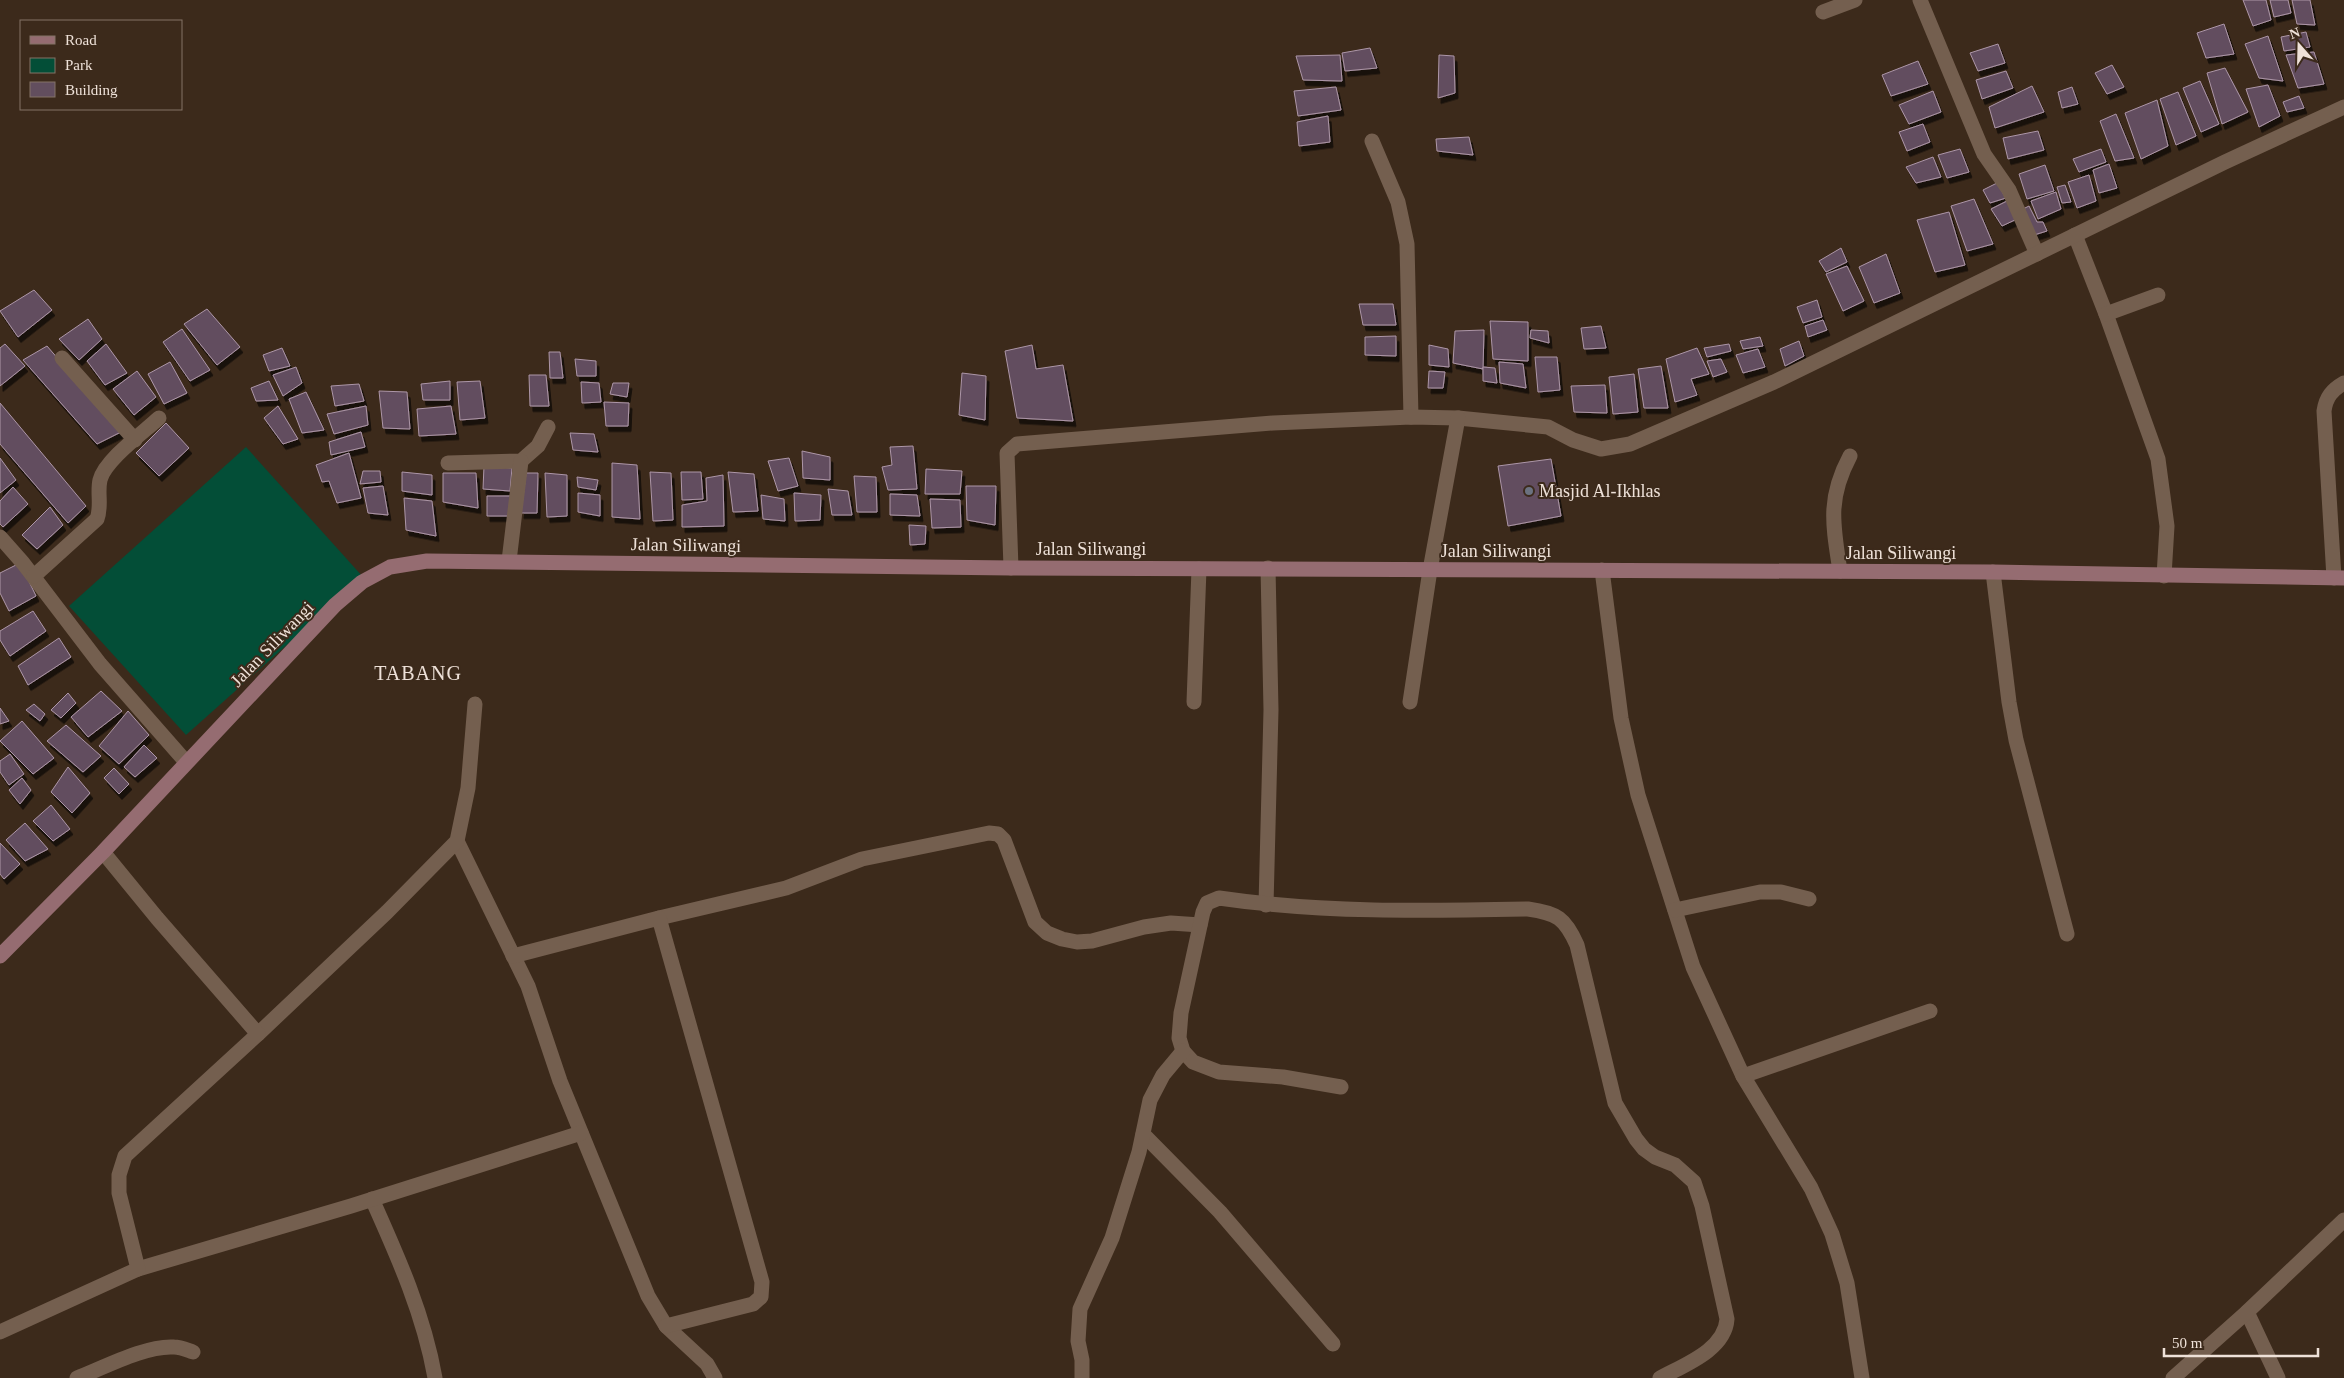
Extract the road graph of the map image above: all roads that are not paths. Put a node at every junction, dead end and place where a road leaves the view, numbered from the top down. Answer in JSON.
{"nodes":[{"id":1,"x":1855,"y":0,"type":"edge"},
{"id":2,"x":1922,"y":3,"type":"edge"},
{"id":3,"x":1823,"y":12,"type":"dead end"},
{"id":4,"x":2344,"y":107,"type":"edge"},
{"id":5,"x":1372,"y":141,"type":"dead end"},
{"id":6,"x":2075,"y":234,"type":"junction"},
{"id":7,"x":2037,"y":254,"type":"junction"},
{"id":8,"x":2158,"y":294,"type":"dead end"},
{"id":9,"x":2106,"y":314,"type":"junction"},
{"id":10,"x":62,"y":358,"type":"dead end"},
{"id":11,"x":2344,"y":383,"type":"edge"},
{"id":12,"x":1411,"y":417,"type":"junction"},
{"id":13,"x":159,"y":418,"type":"dead end"},
{"id":14,"x":1458,"y":418,"type":"junction"},
{"id":15,"x":548,"y":427,"type":"dead end"},
{"id":16,"x":135,"y":440,"type":"junction"},
{"id":17,"x":1850,"y":456,"type":"dead end"},
{"id":18,"x":521,"y":461,"type":"junction"},
{"id":19,"x":448,"y":463,"type":"dead end"},
{"id":20,"x":0,"y":537,"type":"edge"},
{"id":21,"x":509,"y":562,"type":"junction"},
{"id":22,"x":1011,"y":568,"type":"junction"},
{"id":23,"x":1268,"y":568,"type":"junction"},
{"id":24,"x":1199,"y":569,"type":"junction"},
{"id":25,"x":1430,"y":570,"type":"junction"},
{"id":26,"x":1602,"y":570,"type":"junction"},
{"id":27,"x":1840,"y":571,"type":"junction"},
{"id":28,"x":1993,"y":572,"type":"junction"},
{"id":29,"x":34,"y":576,"type":"junction"},
{"id":30,"x":2164,"y":576,"type":"junction"},
{"id":31,"x":2339,"y":578,"type":"edge"},
{"id":32,"x":1194,"y":702,"type":"dead end"},
{"id":33,"x":1410,"y":702,"type":"dead end"},
{"id":34,"x":475,"y":704,"type":"dead end"},
{"id":35,"x":186,"y":762,"type":"junction"},
{"id":36,"x":457,"y":841,"type":"junction"},
{"id":37,"x":103,"y":852,"type":"junction"},
{"id":38,"x":1809,"y":899,"type":"dead end"},
{"id":39,"x":1266,"y":905,"type":"junction"},
{"id":40,"x":1675,"y":910,"type":"junction"},
{"id":41,"x":659,"y":918,"type":"junction"},
{"id":42,"x":1200,"y":925,"type":"junction"},
{"id":43,"x":2067,"y":934,"type":"dead end"},
{"id":44,"x":0,"y":956,"type":"edge"},
{"id":45,"x":513,"y":956,"type":"junction"},
{"id":46,"x":1930,"y":1011,"type":"dead end"},
{"id":47,"x":258,"y":1034,"type":"junction"},
{"id":48,"x":1183,"y":1051,"type":"junction"},
{"id":49,"x":1742,"y":1076,"type":"junction"},
{"id":50,"x":1341,"y":1087,"type":"dead end"},
{"id":51,"x":581,"y":1133,"type":"junction"},
{"id":52,"x":1143,"y":1134,"type":"junction"},
{"id":53,"x":372,"y":1199,"type":"junction"},
{"id":54,"x":2344,"y":1220,"type":"edge"},
{"id":55,"x":138,"y":1269,"type":"junction"},
{"id":56,"x":2247,"y":1312,"type":"junction"},
{"id":57,"x":666,"y":1326,"type":"junction"},
{"id":58,"x":0,"y":1332,"type":"edge"},
{"id":59,"x":1333,"y":1344,"type":"dead end"},
{"id":60,"x":193,"y":1352,"type":"dead end"},
{"id":61,"x":77,"y":1378,"type":"edge"},
{"id":62,"x":435,"y":1378,"type":"edge"},
{"id":63,"x":715,"y":1378,"type":"edge"},
{"id":64,"x":1082,"y":1378,"type":"edge"},
{"id":65,"x":1660,"y":1378,"type":"edge"},
{"id":66,"x":1862,"y":1378,"type":"edge"},
{"id":67,"x":2173,"y":1378,"type":"edge"},
{"id":68,"x":2278,"y":1378,"type":"edge"}],
"edges":[{"from":1,"to":3,"type":"street"},
{"from":2,"to":7,"type":"street"},
{"from":4,"to":6,"type":"street"},
{"from":5,"to":12,"type":"street"},
{"from":6,"to":7,"type":"street"},
{"from":6,"to":9,"type":"street"},
{"from":7,"to":14,"type":"street"},
{"from":8,"to":9,"type":"street"},
{"from":9,"to":30,"type":"street"},
{"from":10,"to":16,"type":"street"},
{"from":11,"to":31,"type":"street"},
{"from":12,"to":14,"type":"street"},
{"from":12,"to":22,"type":"street"},
{"from":13,"to":16,"type":"street"},
{"from":14,"to":25,"type":"street"},
{"from":15,"to":18,"type":"street"},
{"from":16,"to":29,"type":"street"},
{"from":17,"to":27,"type":"street"},
{"from":18,"to":19,"type":"street"},
{"from":18,"to":21,"type":"street"},
{"from":20,"to":29,"type":"street"},
{"from":21,"to":22,"type":"main road","name":"Jalan Siliwangi"},
{"from":21,"to":35,"type":"main road","name":"Jalan Siliwangi"},
{"from":22,"to":24,"type":"main road","name":"Jalan Siliwangi"},
{"from":23,"to":24,"type":"main road","name":"Jalan Siliwangi"},
{"from":23,"to":25,"type":"main road","name":"Jalan Siliwangi"},
{"from":23,"to":39,"type":"street"},
{"from":24,"to":32,"type":"street"},
{"from":25,"to":26,"type":"main road","name":"Jalan Siliwangi"},
{"from":25,"to":33,"type":"street"},
{"from":26,"to":27,"type":"main road","name":"Jalan Siliwangi"},
{"from":26,"to":40,"type":"street"},
{"from":27,"to":28,"type":"main road","name":"Jalan Siliwangi"},
{"from":28,"to":30,"type":"main road","name":"Jalan Siliwangi"},
{"from":28,"to":43,"type":"street"},
{"from":29,"to":35,"type":"street"},
{"from":30,"to":31,"type":"main road","name":"Jalan Siliwangi"},
{"from":34,"to":36,"type":"street"},
{"from":35,"to":37,"type":"main road","name":"Jalan Siliwangi"},
{"from":36,"to":45,"type":"street"},
{"from":36,"to":47,"type":"street"},
{"from":37,"to":44,"type":"main road","name":"Jalan Siliwangi"},
{"from":37,"to":47,"type":"street"},
{"from":38,"to":40,"type":"street"},
{"from":39,"to":42,"type":"street"},
{"from":39,"to":65,"type":"street"},
{"from":40,"to":49,"type":"street"},
{"from":41,"to":42,"type":"street"},
{"from":41,"to":45,"type":"street"},
{"from":41,"to":57,"type":"street"},
{"from":42,"to":48,"type":"street"},
{"from":45,"to":51,"type":"street"},
{"from":46,"to":49,"type":"street"},
{"from":47,"to":55,"type":"street"},
{"from":48,"to":50,"type":"street"},
{"from":48,"to":52,"type":"street"},
{"from":49,"to":66,"type":"street"},
{"from":51,"to":53,"type":"street"},
{"from":51,"to":57,"type":"street"},
{"from":52,"to":59,"type":"street"},
{"from":52,"to":64,"type":"street"},
{"from":53,"to":55,"type":"street"},
{"from":53,"to":62,"type":"street"},
{"from":54,"to":56,"type":"street"},
{"from":55,"to":58,"type":"street"},
{"from":56,"to":67,"type":"street"},
{"from":56,"to":68,"type":"street"},
{"from":57,"to":63,"type":"street"},
{"from":60,"to":61,"type":"street"}]}
